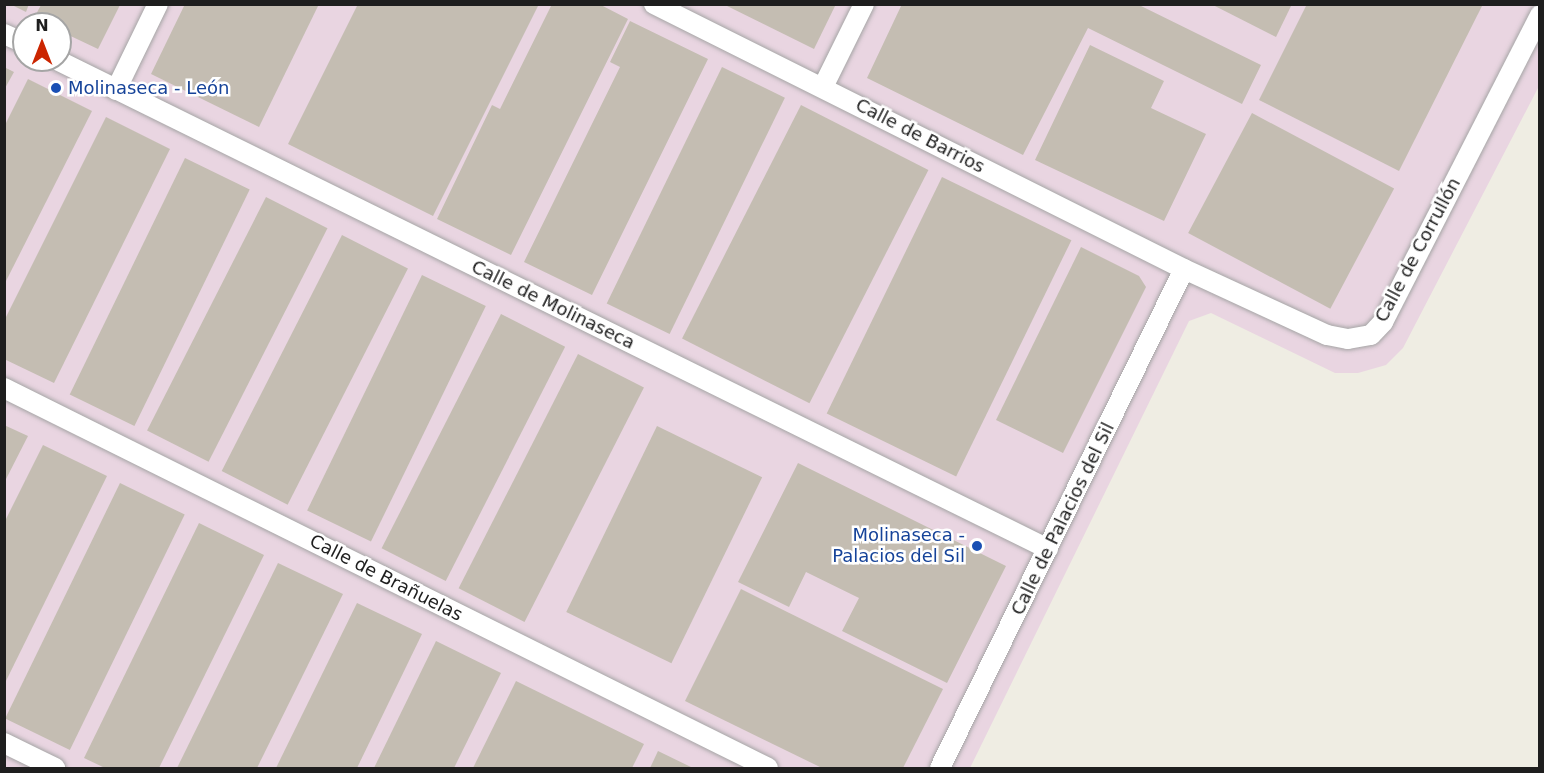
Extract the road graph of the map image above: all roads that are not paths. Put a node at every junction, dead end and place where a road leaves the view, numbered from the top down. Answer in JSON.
{"nodes":[{"id":1,"x":158,"y":4,"type":"edge"},
{"id":2,"x":654,"y":4,"type":"edge"},
{"id":3,"x":864,"y":4,"type":"edge"},
{"id":4,"x":1539,"y":15,"type":"edge"},
{"id":5,"x":72,"y":68,"type":"edge"},
{"id":6,"x":823,"y":87,"type":"junction"},
{"id":7,"x":116,"y":90,"type":"junction"},
{"id":8,"x":1184,"y":269,"type":"junction"},
{"id":9,"x":4,"y":388,"type":"edge"},
{"id":10,"x":1048,"y":549,"type":"junction"},
{"id":11,"x":4,"y":743,"type":"edge"},
{"id":12,"x":55,"y":768,"type":"edge"},
{"id":13,"x":768,"y":768,"type":"edge"},
{"id":14,"x":940,"y":768,"type":"edge"}],
"edges":[{"from":1,"to":7,"type":"street"},
{"from":2,"to":6,"type":"street","name":"Calle de Barrios"},
{"from":3,"to":6,"type":"street"},
{"from":4,"to":8,"type":"street","name":"Calle de Corrullón"},
{"from":5,"to":7,"type":"street","name":"Calle de Molinaseca"},
{"from":6,"to":8,"type":"street","name":"Calle de Barrios"},
{"from":7,"to":10,"type":"street","name":"Calle de Molinaseca"},
{"from":8,"to":10,"type":"street","name":"Calle de Palacios del Sil"},
{"from":9,"to":13,"type":"street","name":"Calle de Brañuelas"},
{"from":10,"to":14,"type":"street","name":"Calle de Palacios del Sil"},
{"from":11,"to":12,"type":"street"}]}
